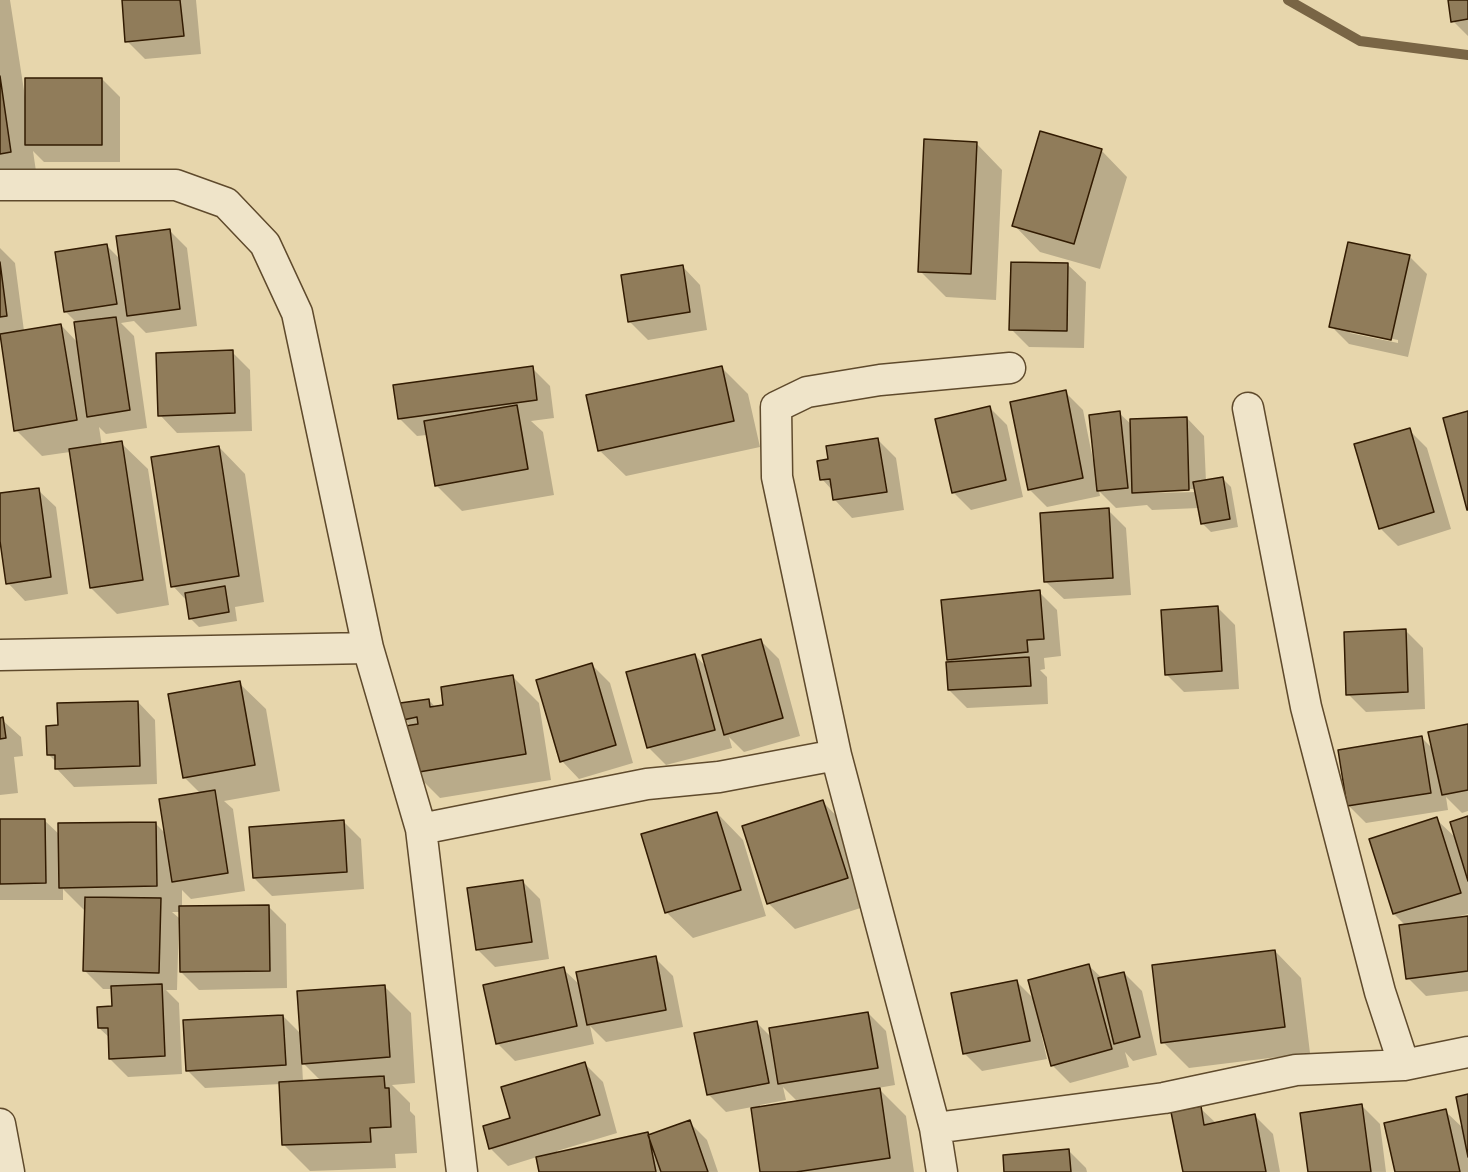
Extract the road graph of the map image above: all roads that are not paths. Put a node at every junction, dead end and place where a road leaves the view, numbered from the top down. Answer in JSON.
{"nodes":[{"id":1,"x":0,"y":185,"type":"edge"},
{"id":2,"x":1010,"y":368,"type":"dead end"},
{"id":3,"x":1248,"y":408,"type":"dead end"},
{"id":4,"x":368,"y":648,"type":"junction"},
{"id":5,"x":0,"y":655,"type":"edge"},
{"id":6,"x":836,"y":755,"type":"junction"},
{"id":7,"x":421,"y":829,"type":"junction"},
{"id":8,"x":1468,"y":1052,"type":"edge"},
{"id":9,"x":1404,"y":1065,"type":"junction"},
{"id":10,"x":0,"y":1124,"type":"edge"},
{"id":11,"x":935,"y":1128,"type":"junction"},
{"id":12,"x":9,"y":1172,"type":"edge"},
{"id":13,"x":462,"y":1172,"type":"edge"},
{"id":14,"x":942,"y":1172,"type":"edge"}],
"edges":[{"from":1,"to":4,"type":"street"},
{"from":2,"to":6,"type":"street"},
{"from":3,"to":9,"type":"street"},
{"from":4,"to":5,"type":"street"},
{"from":4,"to":7,"type":"street"},
{"from":6,"to":7,"type":"street"},
{"from":6,"to":11,"type":"street"},
{"from":7,"to":13,"type":"street"},
{"from":8,"to":9,"type":"street"},
{"from":9,"to":11,"type":"street"},
{"from":10,"to":12,"type":"street"},
{"from":11,"to":14,"type":"street"}]}
